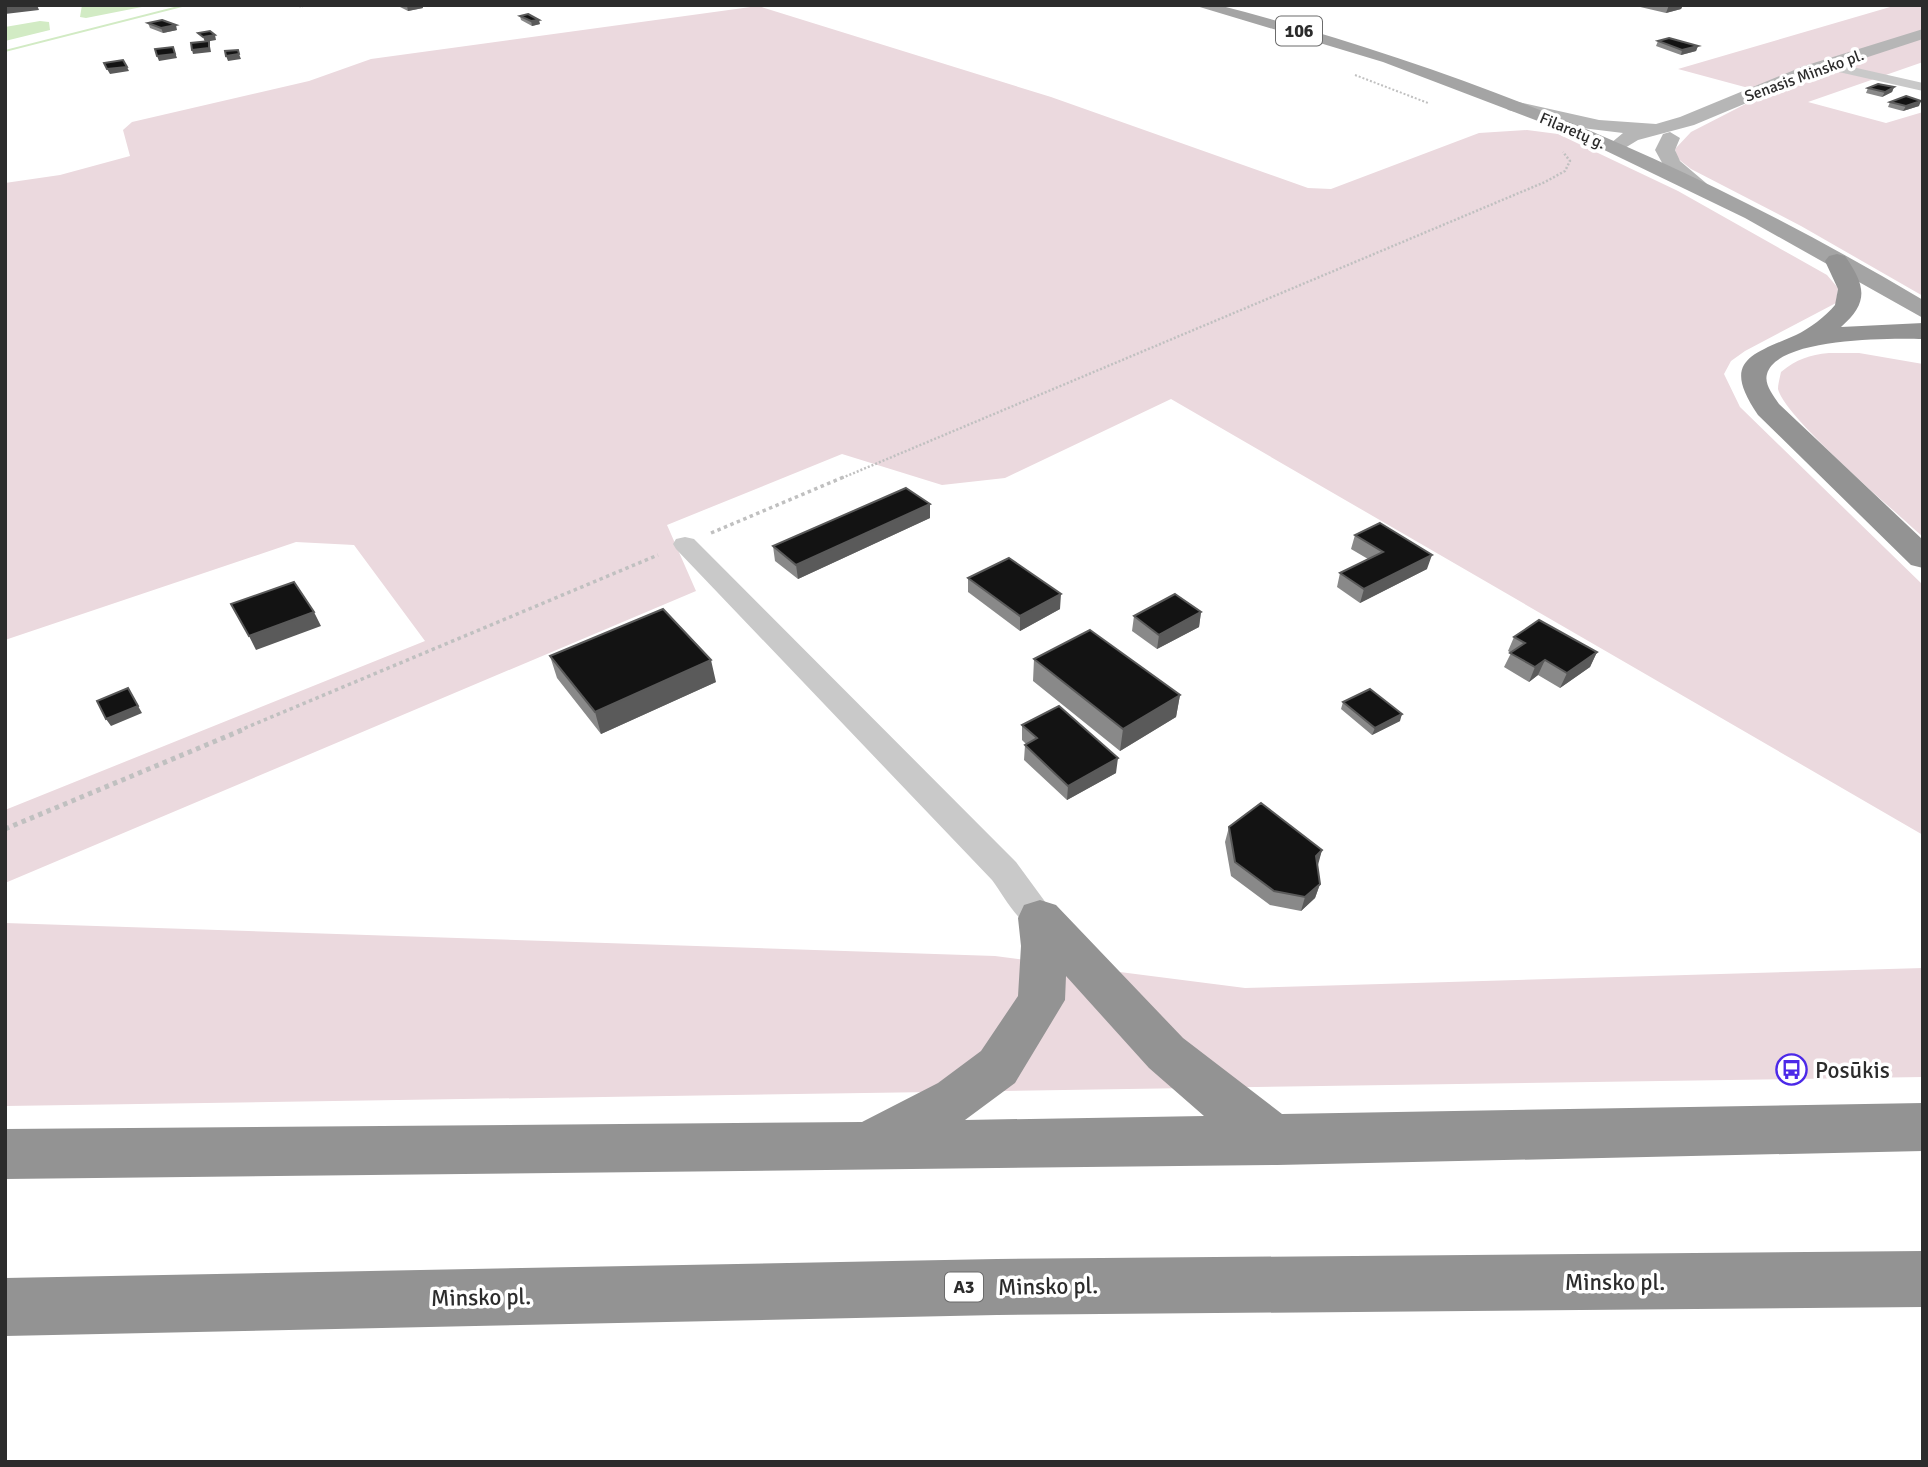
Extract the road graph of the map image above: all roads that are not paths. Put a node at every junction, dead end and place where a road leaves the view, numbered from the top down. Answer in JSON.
{"nodes":[{"id":1,"x":1200,"y":5,"type":"edge"},
{"id":2,"x":1923,"y":34,"type":"edge"},
{"id":3,"x":1826,"y":65,"type":"junction"},
{"id":4,"x":1923,"y":87,"type":"edge"},
{"id":5,"x":1514,"y":106,"type":"junction"},
{"id":6,"x":1663,"y":133,"type":"junction"},
{"id":7,"x":1615,"y":148,"type":"junction"},
{"id":8,"x":1699,"y":187,"type":"junction"},
{"id":9,"x":1837,"y":261,"type":"junction"},
{"id":10,"x":1923,"y":311,"type":"edge"},
{"id":11,"x":1923,"y":331,"type":"edge"},
{"id":12,"x":1808,"y":339,"type":"junction"},
{"id":13,"x":1918,"y":351,"type":"edge"},
{"id":14,"x":1777,"y":352,"type":"junction"},
{"id":15,"x":685,"y":544,"type":"road end"},
{"id":16,"x":1923,"y":558,"type":"edge"},
{"id":17,"x":1040,"y":918,"type":"junction"},
{"id":18,"x":1923,"y":1127,"type":"edge"},
{"id":19,"x":1277,"y":1140,"type":"junction"},
{"id":20,"x":865,"y":1146,"type":"junction"},
{"id":21,"x":5,"y":1154,"type":"edge"},
{"id":22,"x":1923,"y":1279,"type":"edge"},
{"id":23,"x":5,"y":1307,"type":"edge"}],
"edges":[{"from":1,"to":5,"type":"main road","name":"Filaretų g.","number":"106"},
{"from":2,"to":3,"type":"main road","name":"Senasis Minsko pl."},
{"from":3,"to":4,"type":"street"},
{"from":3,"to":6,"type":"main road","name":"Senasis Minsko pl."},
{"from":5,"to":6,"type":"main road"},
{"from":5,"to":7,"type":"main road","name":"Filaretų g.","number":"106"},
{"from":6,"to":7,"type":"main road"},
{"from":6,"to":8,"type":"main road"},
{"from":7,"to":8,"type":"main road","name":"Filaretų g.","number":"106"},
{"from":8,"to":9,"type":"main road","name":"Filaretų g.","number":"106"},
{"from":9,"to":10,"type":"main road","name":"Filaretų g.","number":"106"},
{"from":9,"to":12,"type":"highway"},
{"from":11,"to":12,"type":"highway"},
{"from":12,"to":14,"type":"highway"},
{"from":13,"to":14,"type":"highway"},
{"from":14,"to":16,"type":"highway"},
{"from":15,"to":17,"type":"street"},
{"from":17,"to":19,"type":"highway"},
{"from":17,"to":20,"type":"highway"},
{"from":18,"to":19,"type":"highway"},
{"from":19,"to":20,"type":"highway"},
{"from":20,"to":21,"type":"highway"},
{"from":22,"to":23,"type":"highway","name":"Minsko pl.","number":"A3"}]}
